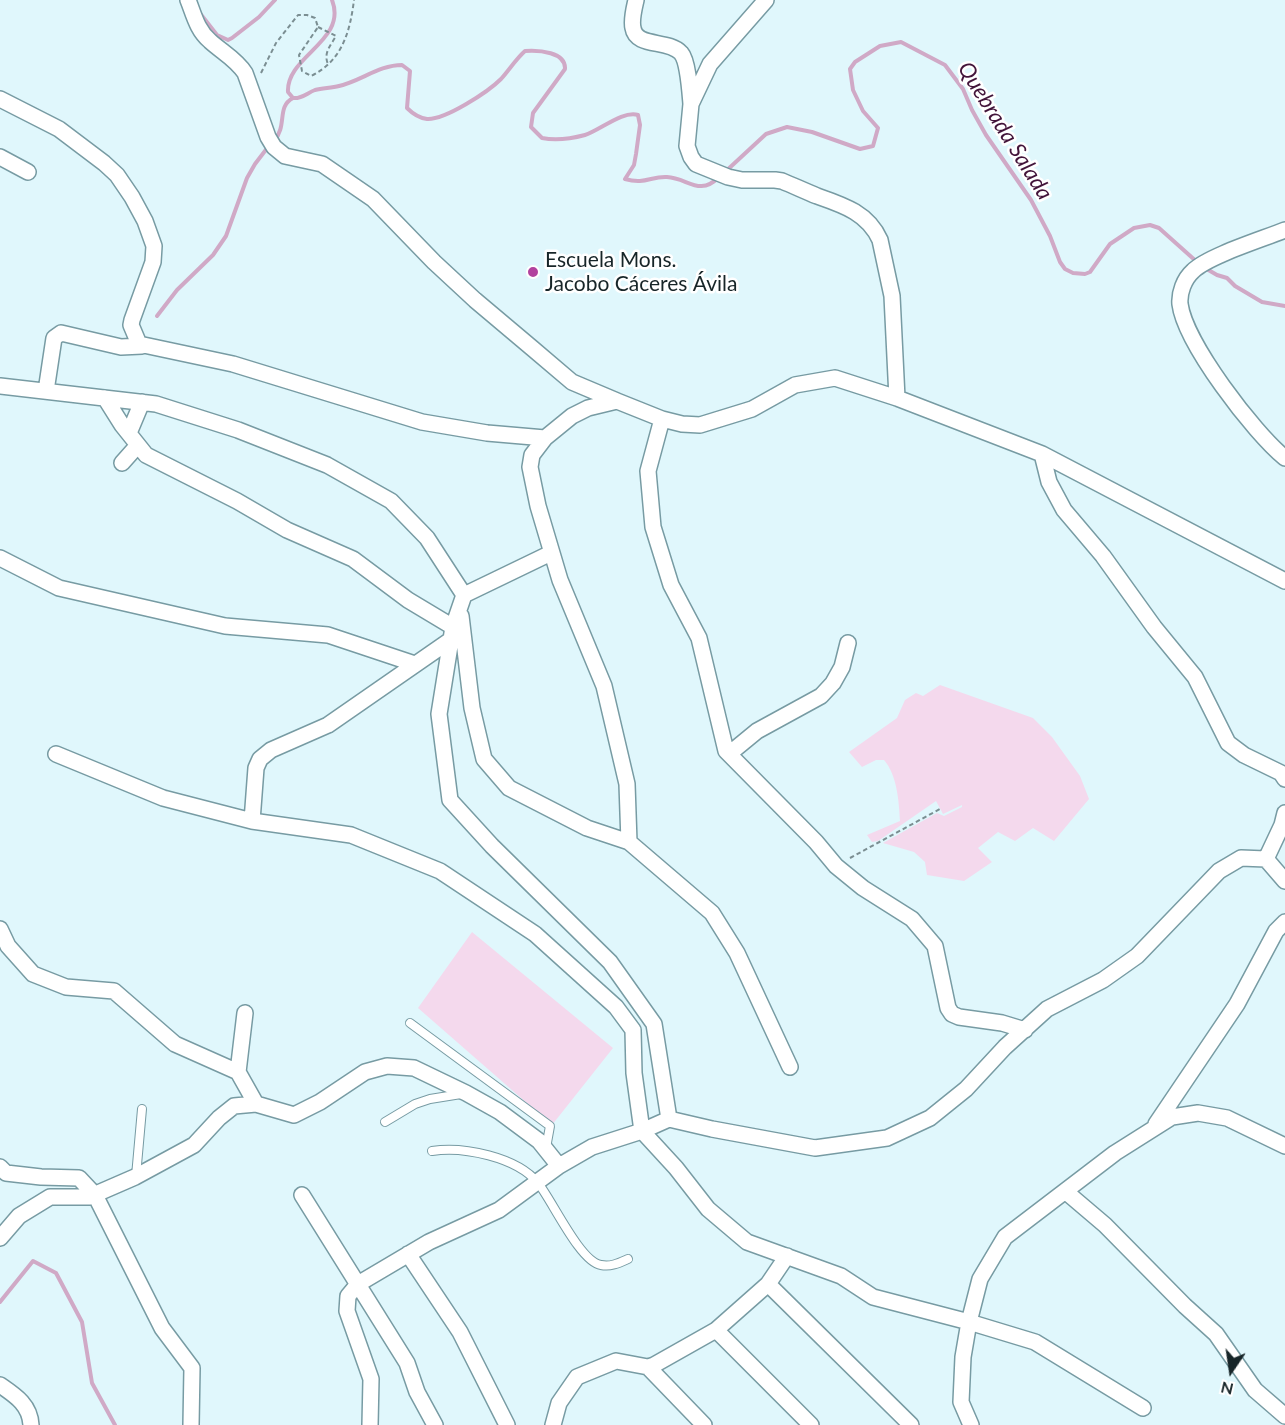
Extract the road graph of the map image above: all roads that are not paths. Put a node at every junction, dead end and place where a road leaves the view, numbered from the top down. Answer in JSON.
{"nodes":[{"id":1,"x":188,"y":0,"type":"edge"},
{"id":2,"x":636,"y":0,"type":"edge"},
{"id":3,"x":766,"y":0,"type":"edge"},
{"id":4,"x":0,"y":99,"type":"edge"},
{"id":5,"x":692,"y":104,"type":"junction"},
{"id":6,"x":0,"y":157,"type":"edge"},
{"id":7,"x":28,"y":172,"type":"dead end"},
{"id":8,"x":1285,"y":230,"type":"edge"},
{"id":9,"x":142,"y":346,"type":"junction"},
{"id":10,"x":0,"y":386,"type":"edge"},
{"id":11,"x":46,"y":391,"type":"junction"},
{"id":12,"x":105,"y":398,"type":"junction"},
{"id":13,"x":897,"y":398,"type":"junction"},
{"id":14,"x":617,"y":401,"type":"junction"},
{"id":15,"x":142,"y":402,"type":"junction"},
{"id":16,"x":662,"y":419,"type":"junction"},
{"id":17,"x":545,"y":438,"type":"junction"},
{"id":18,"x":133,"y":439,"type":"junction"},
{"id":19,"x":1042,"y":454,"type":"junction"},
{"id":20,"x":1285,"y":458,"type":"edge"},
{"id":21,"x":122,"y":463,"type":"dead end"},
{"id":22,"x":550,"y":553,"type":"junction"},
{"id":23,"x":0,"y":558,"type":"edge"},
{"id":24,"x":1285,"y":581,"type":"edge"},
{"id":25,"x":462,"y":601,"type":"junction"},
{"id":26,"x":453,"y":633,"type":"junction"},
{"id":27,"x":848,"y":643,"type":"dead end"},
{"id":28,"x":416,"y":664,"type":"junction"},
{"id":29,"x":56,"y":754,"type":"dead end"},
{"id":30,"x":729,"y":754,"type":"junction"},
{"id":31,"x":1285,"y":779,"type":"edge"},
{"id":32,"x":1285,"y":813,"type":"edge"},
{"id":33,"x":252,"y":821,"type":"junction"},
{"id":34,"x":629,"y":842,"type":"junction"},
{"id":35,"x":1266,"y":859,"type":"junction"},
{"id":36,"x":1285,"y":881,"type":"edge"},
{"id":37,"x":1285,"y":922,"type":"edge"},
{"id":38,"x":0,"y":929,"type":"edge"},
{"id":39,"x":244,"y":1013,"type":"dead end"},
{"id":40,"x":410,"y":1023,"type":"dead end"},
{"id":41,"x":1025,"y":1030,"type":"junction"},
{"id":42,"x":790,"y":1068,"type":"dead end"},
{"id":43,"x":238,"y":1072,"type":"junction"},
{"id":44,"x":466,"y":1093,"type":"junction"},
{"id":45,"x":256,"y":1104,"type":"junction"},
{"id":46,"x":142,"y":1109,"type":"dead end"},
{"id":47,"x":669,"y":1119,"type":"junction"},
{"id":48,"x":385,"y":1122,"type":"dead end"},
{"id":49,"x":1151,"y":1130,"type":"junction"},
{"id":50,"x":642,"y":1131,"type":"junction"},
{"id":51,"x":1285,"y":1146,"type":"edge"},
{"id":52,"x":546,"y":1149,"type":"junction"},
{"id":53,"x":432,"y":1151,"type":"dead end"},
{"id":54,"x":559,"y":1166,"type":"junction"},
{"id":55,"x":0,"y":1167,"type":"edge"},
{"id":56,"x":135,"y":1178,"type":"junction"},
{"id":57,"x":537,"y":1182,"type":"junction"},
{"id":58,"x":1065,"y":1191,"type":"junction"},
{"id":59,"x":95,"y":1194,"type":"junction"},
{"id":60,"x":302,"y":1195,"type":"dead end"},
{"id":61,"x":0,"y":1238,"type":"edge"},
{"id":62,"x":408,"y":1254,"type":"junction"},
{"id":63,"x":787,"y":1256,"type":"junction"},
{"id":64,"x":628,"y":1259,"type":"dead end"},
{"id":65,"x":358,"y":1284,"type":"junction"},
{"id":66,"x":768,"y":1284,"type":"junction"},
{"id":67,"x":969,"y":1322,"type":"junction"},
{"id":68,"x":716,"y":1330,"type":"junction"},
{"id":69,"x":648,"y":1366,"type":"junction"},
{"id":70,"x":0,"y":1385,"type":"edge"},
{"id":71,"x":1143,"y":1408,"type":"dead end"},
{"id":72,"x":1285,"y":1416,"type":"edge"},
{"id":73,"x":31,"y":1425,"type":"edge"},
{"id":74,"x":191,"y":1425,"type":"edge"},
{"id":75,"x":370,"y":1425,"type":"edge"},
{"id":76,"x":435,"y":1425,"type":"edge"},
{"id":77,"x":507,"y":1425,"type":"edge"},
{"id":78,"x":553,"y":1425,"type":"edge"},
{"id":79,"x":704,"y":1425,"type":"edge"},
{"id":80,"x":811,"y":1425,"type":"edge"},
{"id":81,"x":912,"y":1425,"type":"edge"},
{"id":82,"x":970,"y":1425,"type":"edge"}],
"edges":[{"from":1,"to":14,"type":"street"},
{"from":2,"to":5,"type":"street"},
{"from":3,"to":5,"type":"street"},
{"from":4,"to":9,"type":"street"},
{"from":5,"to":13,"type":"street"},
{"from":6,"to":7,"type":"street"},
{"from":8,"to":20,"type":"street"},
{"from":9,"to":11,"type":"street"},
{"from":9,"to":17,"type":"street"},
{"from":10,"to":11,"type":"street"},
{"from":11,"to":12,"type":"street"},
{"from":12,"to":15,"type":"street"},
{"from":12,"to":18,"type":"street"},
{"from":13,"to":16,"type":"street"},
{"from":13,"to":19,"type":"street"},
{"from":14,"to":16,"type":"street"},
{"from":14,"to":17,"type":"street"},
{"from":15,"to":18,"type":"street"},
{"from":15,"to":25,"type":"street"},
{"from":16,"to":30,"type":"street"},
{"from":17,"to":22,"type":"street"},
{"from":18,"to":21,"type":"street"},
{"from":18,"to":26,"type":"street"},
{"from":19,"to":24,"type":"street"},
{"from":19,"to":31,"type":"street"},
{"from":22,"to":25,"type":"street"},
{"from":22,"to":34,"type":"street"},
{"from":23,"to":28,"type":"street"},
{"from":25,"to":26,"type":"street"},
{"from":25,"to":34,"type":"street"},
{"from":26,"to":28,"type":"street"},
{"from":26,"to":47,"type":"street"},
{"from":27,"to":30,"type":"street"},
{"from":28,"to":33,"type":"street"},
{"from":29,"to":33,"type":"street"},
{"from":30,"to":41,"type":"street"},
{"from":32,"to":35,"type":"street"},
{"from":33,"to":50,"type":"street"},
{"from":34,"to":42,"type":"street"},
{"from":35,"to":36,"type":"street"},
{"from":35,"to":41,"type":"street"},
{"from":37,"to":49,"type":"street"},
{"from":38,"to":43,"type":"street"},
{"from":39,"to":43,"type":"street"},
{"from":40,"to":52,"type":"lane"},
{"from":41,"to":47,"type":"street"},
{"from":43,"to":45,"type":"street"},
{"from":44,"to":45,"type":"street"},
{"from":44,"to":48,"type":"lane"},
{"from":44,"to":52,"type":"street"},
{"from":45,"to":56,"type":"street"},
{"from":46,"to":56,"type":"lane"},
{"from":47,"to":50,"type":"street"},
{"from":49,"to":51,"type":"street"},
{"from":49,"to":58,"type":"street"},
{"from":50,"to":54,"type":"street"},
{"from":50,"to":63,"type":"street"},
{"from":52,"to":54,"type":"street"},
{"from":53,"to":57,"type":"lane"},
{"from":54,"to":57,"type":"street"},
{"from":55,"to":59,"type":"street"},
{"from":56,"to":59,"type":"street"},
{"from":57,"to":62,"type":"street"},
{"from":57,"to":64,"type":"lane"},
{"from":58,"to":67,"type":"street"},
{"from":58,"to":72,"type":"street"},
{"from":59,"to":61,"type":"street"},
{"from":59,"to":74,"type":"street"},
{"from":60,"to":65,"type":"street"},
{"from":62,"to":65,"type":"street"},
{"from":62,"to":77,"type":"street"},
{"from":63,"to":66,"type":"street"},
{"from":63,"to":67,"type":"street"},
{"from":65,"to":75,"type":"street"},
{"from":65,"to":76,"type":"street"},
{"from":66,"to":68,"type":"street"},
{"from":66,"to":81,"type":"street"},
{"from":67,"to":71,"type":"street"},
{"from":67,"to":82,"type":"street"},
{"from":68,"to":69,"type":"street"},
{"from":68,"to":80,"type":"street"},
{"from":69,"to":78,"type":"street"},
{"from":69,"to":79,"type":"street"},
{"from":70,"to":73,"type":"street"}]}
